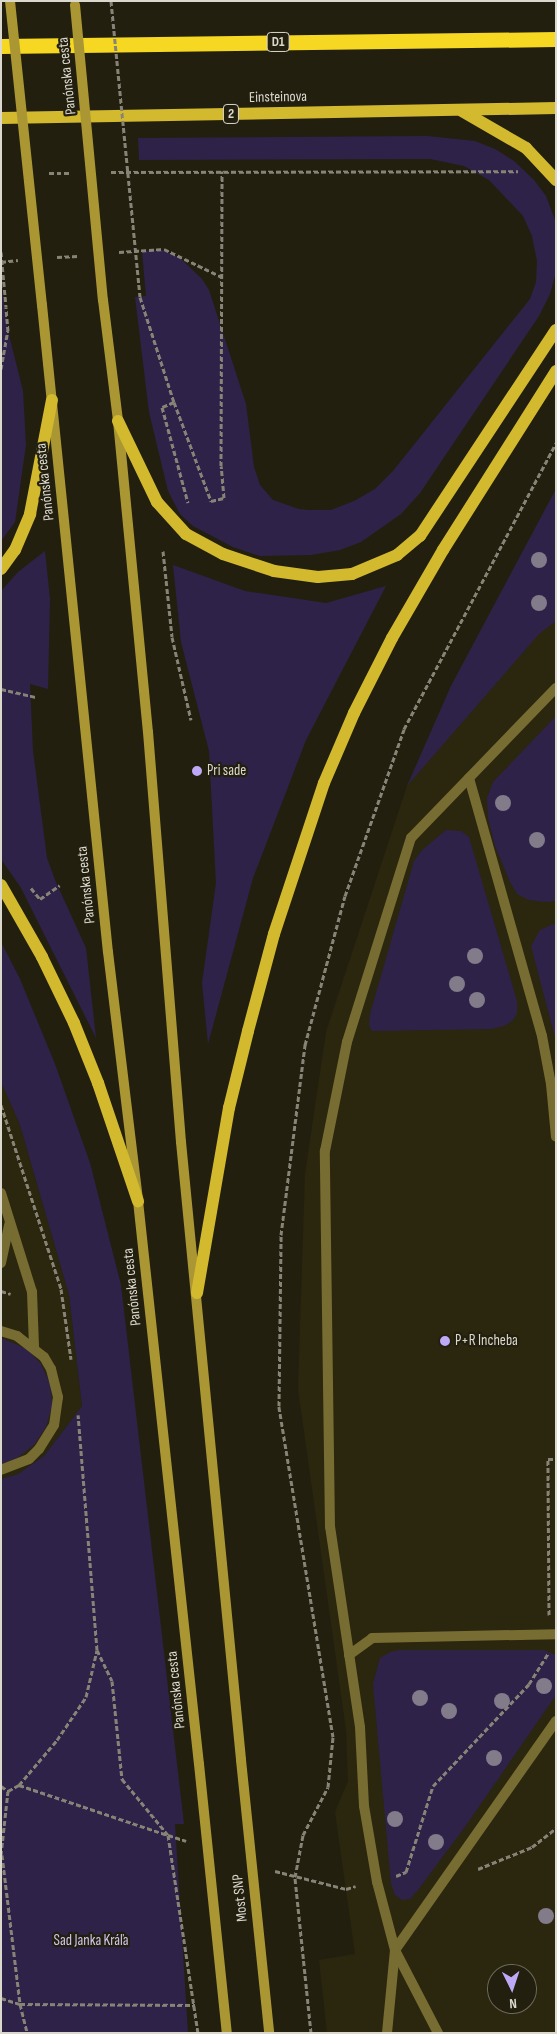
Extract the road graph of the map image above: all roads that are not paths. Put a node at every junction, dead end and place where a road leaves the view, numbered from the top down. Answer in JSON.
{"nodes":[{"id":1,"x":10,"y":1,"type":"edge"},
{"id":2,"x":74,"y":1,"type":"edge"},
{"id":3,"x":556,"y":39,"type":"edge"},
{"id":4,"x":1,"y":46,"type":"edge"},
{"id":5,"x":556,"y":108,"type":"edge"},
{"id":6,"x":460,"y":110,"type":"junction"},
{"id":7,"x":1,"y":118,"type":"edge"},
{"id":8,"x":553,"y":176,"type":"edge"},
{"id":9,"x":556,"y":330,"type":"edge"},
{"id":10,"x":556,"y":371,"type":"edge"},
{"id":11,"x":52,"y":400,"type":"junction"},
{"id":12,"x":118,"y":421,"type":"junction"},
{"id":13,"x":1,"y":568,"type":"edge"},
{"id":14,"x":556,"y":688,"type":"edge"},
{"id":15,"x":468,"y":778,"type":"junction"},
{"id":16,"x":1,"y":885,"type":"edge"},
{"id":17,"x":556,"y":1137,"type":"edge"},
{"id":18,"x":1,"y":1193,"type":"edge"},
{"id":19,"x":138,"y":1201,"type":"junction"},
{"id":20,"x":9,"y":1224,"type":"junction"},
{"id":21,"x":1,"y":1263,"type":"edge"},
{"id":22,"x":197,"y":1293,"type":"junction"},
{"id":23,"x":1,"y":1331,"type":"edge"},
{"id":24,"x":34,"y":1347,"type":"junction"},
{"id":25,"x":1,"y":1470,"type":"edge"},
{"id":26,"x":552,"y":1634,"type":"edge"},
{"id":27,"x":349,"y":1655,"type":"junction"},
{"id":28,"x":556,"y":1721,"type":"edge"},
{"id":29,"x":241,"y":1760,"type":"joint"},
{"id":30,"x":200,"y":1764,"type":"joint"},
{"id":31,"x":395,"y":1950,"type":"junction"},
{"id":32,"x":227,"y":2033,"type":"edge"},
{"id":33,"x":269,"y":2033,"type":"edge"},
{"id":34,"x":387,"y":2033,"type":"edge"},
{"id":35,"x":438,"y":2033,"type":"edge"}],
"edges":[{"from":1,"to":11,"type":"main road","name":"Panónska cesta","bridge":true},
{"from":2,"to":12,"type":"main road","name":"Panónska cesta","bridge":true},
{"from":3,"to":4,"type":"highway","number":"D1"},
{"from":5,"to":6,"type":"main road","name":"Einsteinova","number":"2"},
{"from":6,"to":7,"type":"main road","name":"Einsteinova","number":"2"},
{"from":6,"to":8,"type":"main road"},
{"from":9,"to":12,"type":"main road"},
{"from":10,"to":22,"type":"main road"},
{"from":11,"to":13,"type":"main road"},
{"from":11,"to":19,"type":"main road","name":"Panónska cesta"},
{"from":12,"to":22,"type":"main road","name":"Panónska cesta"},
{"from":14,"to":15,"type":"lane"},
{"from":15,"to":17,"type":"lane"},
{"from":15,"to":27,"type":"lane"},
{"from":16,"to":19,"type":"main road"},
{"from":18,"to":20,"type":"lane"},
{"from":19,"to":30,"type":"main road","name":"Panónska cesta"},
{"from":20,"to":21,"type":"lane"},
{"from":20,"to":24,"type":"lane"},
{"from":22,"to":29,"type":"main road","name":"Panónska cesta"},
{"from":23,"to":24,"type":"lane"},
{"from":24,"to":25,"type":"lane"},
{"from":26,"to":27,"type":"lane"},
{"from":27,"to":31,"type":"lane"},
{"from":28,"to":31,"type":"lane"},
{"from":29,"to":33,"type":"main road","name":"Most SNP","bridge":true},
{"from":30,"to":32,"type":"main road","name":"Most SNP","bridge":true},
{"from":31,"to":34,"type":"lane"},
{"from":31,"to":35,"type":"lane"}]}
